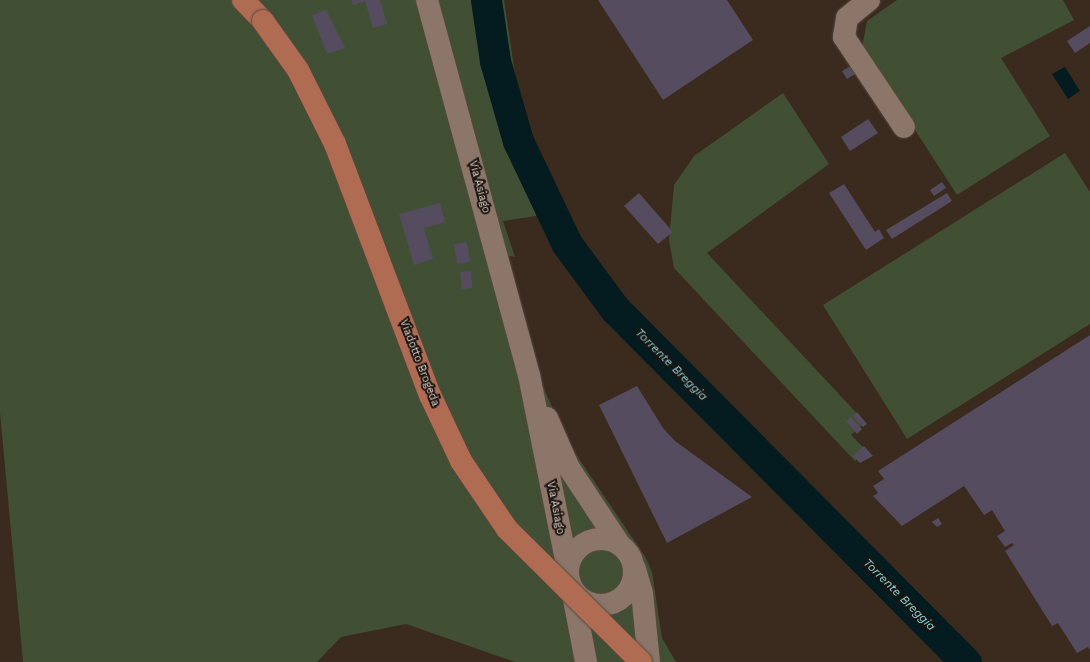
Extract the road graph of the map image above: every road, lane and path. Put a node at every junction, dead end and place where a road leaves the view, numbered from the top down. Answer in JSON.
{"nodes":[{"id":1,"x":243,"y":0,"type":"edge"},
{"id":2,"x":246,"y":0,"type":"edge"},
{"id":3,"x":426,"y":0,"type":"edge"},
{"id":4,"x":869,"y":0,"type":"edge"},
{"id":5,"x":263,"y":20,"type":"junction"},
{"id":6,"x":904,"y":127,"type":"dead end"},
{"id":7,"x":529,"y":375,"type":"junction"},
{"id":8,"x":620,"y":545,"type":"junction"},
{"id":9,"x":634,"y":567,"type":"junction"},
{"id":10,"x":570,"y":580,"type":"junction"},
{"id":11,"x":586,"y":662,"type":"edge"},
{"id":12,"x":641,"y":662,"type":"edge"},
{"id":13,"x":649,"y":662,"type":"edge"}],
"edges":[{"from":1,"to":5,"type":"main road","name":"Viadotto Brogeda"},
{"from":2,"to":5,"type":"main road","name":"Viadotto Brogeda"},
{"from":3,"to":7,"type":"street","name":"Via Asiago"},
{"from":4,"to":6,"type":"street"},
{"from":5,"to":12,"type":"main road","name":"Viadotto Brogeda","bridge":true},
{"from":7,"to":8,"type":"street","name":"Via Asiago"},
{"from":7,"to":10,"type":"street","name":"Via Asiago"},
{"from":8,"to":9,"type":"street"},
{"from":8,"to":10,"type":"street"},
{"from":9,"to":10,"type":"street"},
{"from":9,"to":13,"type":"street"},
{"from":10,"to":11,"type":"street","name":"Via Asiago"}]}
